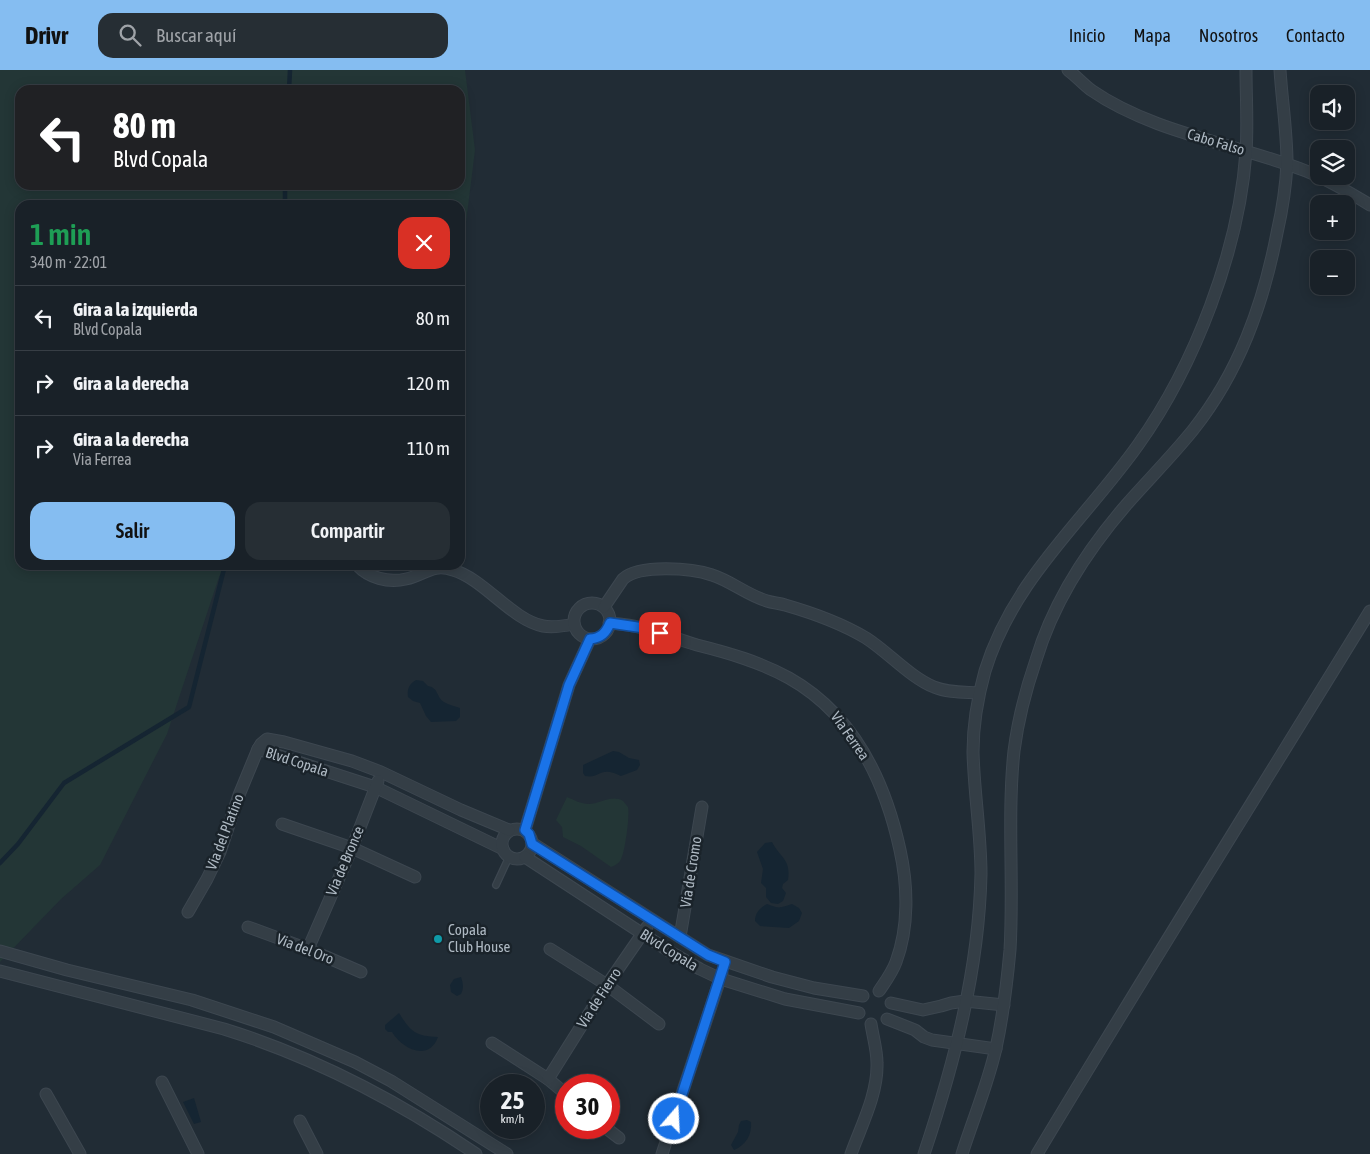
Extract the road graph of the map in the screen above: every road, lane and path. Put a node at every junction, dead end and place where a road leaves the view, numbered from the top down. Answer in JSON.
{"nodes":[{"id":1,"x":1068,"y":70,"type":"edge"},
{"id":2,"x":1246,"y":70,"type":"edge"},
{"id":3,"x":1280,"y":70,"type":"edge"},
{"id":4,"x":1246,"y":151,"type":"junction"},
{"id":5,"x":1287,"y":164,"type":"junction"},
{"id":6,"x":1370,"y":205,"type":"edge"},
{"id":7,"x":361,"y":570,"type":"edge"},
{"id":8,"x":427,"y":570,"type":"edge"},
{"id":9,"x":454,"y":570,"type":"edge"},
{"id":10,"x":604,"y":607,"type":"junction"},
{"id":11,"x":1370,"y":611,"type":"edge"},
{"id":12,"x":610,"y":623,"type":"junction"},
{"id":13,"x":574,"y":624,"type":"junction"},
{"id":14,"x":590,"y":639,"type":"junction"},
{"id":15,"x":979,"y":693,"type":"junction"},
{"id":16,"x":258,"y":749,"type":"junction"},
{"id":17,"x":381,"y":772,"type":"junction"},
{"id":18,"x":375,"y":787,"type":"junction"},
{"id":19,"x":702,"y":807,"type":"dead end"},
{"id":20,"x":282,"y":824,"type":"dead end"},
{"id":21,"x":509,"y":830,"type":"junction"},
{"id":22,"x":525,"y":830,"type":"junction"},
{"id":23,"x":532,"y":844,"type":"junction"},
{"id":24,"x":352,"y":848,"type":"junction"},
{"id":25,"x":506,"y":853,"type":"junction"},
{"id":26,"x":525,"y":857,"type":"junction"},
{"id":27,"x":415,"y":877,"type":"dead end"},
{"id":28,"x":496,"y":885,"type":"dead end"},
{"id":29,"x":188,"y":912,"type":"dead end"},
{"id":30,"x":653,"y":920,"type":"junction"},
{"id":31,"x":248,"y":928,"type":"dead end"},
{"id":32,"x":642,"y":933,"type":"junction"},
{"id":33,"x":680,"y":937,"type":"junction"},
{"id":34,"x":308,"y":949,"type":"junction"},
{"id":35,"x":550,"y":950,"type":"dead end"},
{"id":36,"x":0,"y":951,"type":"edge"},
{"id":37,"x":725,"y":962,"type":"junction"},
{"id":38,"x":0,"y":971,"type":"edge"},
{"id":39,"x":361,"y":972,"type":"dead end"},
{"id":40,"x":721,"y":978,"type":"junction"},
{"id":41,"x":606,"y":985,"type":"junction"},
{"id":42,"x":879,"y":992,"type":"junction"},
{"id":43,"x":863,"y":996,"type":"junction"},
{"id":44,"x":965,"y":1001,"type":"junction"},
{"id":45,"x":891,"y":1003,"type":"junction"},
{"id":46,"x":1004,"y":1005,"type":"junction"},
{"id":47,"x":859,"y":1013,"type":"junction"},
{"id":48,"x":887,"y":1019,"type":"junction"},
{"id":49,"x":658,"y":1024,"type":"dead end"},
{"id":50,"x":871,"y":1024,"type":"junction"},
{"id":51,"x":957,"y":1042,"type":"junction"},
{"id":52,"x":492,"y":1043,"type":"dead end"},
{"id":53,"x":996,"y":1050,"type":"junction"},
{"id":54,"x":548,"y":1079,"type":"junction"},
{"id":55,"x":162,"y":1082,"type":"dead end"},
{"id":56,"x":555,"y":1085,"type":"edge"},
{"id":57,"x":46,"y":1094,"type":"dead end"},
{"id":58,"x":300,"y":1121,"type":"dead end"},
{"id":59,"x":80,"y":1154,"type":"edge"},
{"id":60,"x":198,"y":1154,"type":"edge"},
{"id":61,"x":317,"y":1154,"type":"edge"},
{"id":62,"x":476,"y":1154,"type":"edge"},
{"id":63,"x":508,"y":1154,"type":"edge"},
{"id":64,"x":662,"y":1154,"type":"edge"},
{"id":65,"x":851,"y":1154,"type":"edge"},
{"id":66,"x":924,"y":1154,"type":"edge"},
{"id":67,"x":962,"y":1154,"type":"edge"},
{"id":68,"x":1037,"y":1154,"type":"edge"}],
"edges":[{"from":1,"to":4,"type":"street","name":"Cabo Falso"},
{"from":2,"to":4,"type":"street"},
{"from":3,"to":5,"type":"street"},
{"from":4,"to":5,"type":"street","name":"Cabo Falso"},
{"from":4,"to":15,"type":"street"},
{"from":5,"to":6,"type":"street","name":"Cabo Falso"},
{"from":5,"to":46,"type":"street"},
{"from":7,"to":8,"type":"street"},
{"from":9,"to":13,"type":"street"},
{"from":10,"to":12,"type":"street"},
{"from":10,"to":13,"type":"street"},
{"from":10,"to":15,"type":"street"},
{"from":11,"to":68,"type":"street"},
{"from":12,"to":14,"type":"street"},
{"from":12,"to":42,"type":"street","name":"Via Ferrea"},
{"from":13,"to":14,"type":"street"},
{"from":14,"to":22,"type":"street"},
{"from":15,"to":44,"type":"street"},
{"from":16,"to":17,"type":"street","name":"Blvd Copala"},
{"from":16,"to":18,"type":"street","name":"Blvd Copala"},
{"from":16,"to":29,"type":"street","name":"Via del Platino"},
{"from":17,"to":18,"type":"street","name":"Via de Bronce"},
{"from":17,"to":21,"type":"street","name":"Blvd Copala"},
{"from":18,"to":24,"type":"street","name":"Via de Bronce"},
{"from":18,"to":25,"type":"street","name":"Blvd Copala"},
{"from":19,"to":33,"type":"street","name":"Via de Cromo"},
{"from":20,"to":24,"type":"street"},
{"from":21,"to":22,"type":"street","name":"Blvd Copala"},
{"from":21,"to":25,"type":"street"},
{"from":22,"to":23,"type":"street"},
{"from":23,"to":26,"type":"street"},
{"from":23,"to":30,"type":"street","name":"Blvd Copala"},
{"from":24,"to":27,"type":"street"},
{"from":24,"to":34,"type":"street","name":"Via de Bronce"},
{"from":25,"to":26,"type":"street","name":"Blvd Copala"},
{"from":25,"to":28,"type":"lane"},
{"from":26,"to":32,"type":"street","name":"Blvd Copala"},
{"from":30,"to":32,"type":"street","name":"Via de Fierro"},
{"from":30,"to":33,"type":"street","name":"Blvd Copala"},
{"from":31,"to":34,"type":"street","name":"Via del Oro"},
{"from":32,"to":40,"type":"street","name":"Blvd Copala"},
{"from":32,"to":41,"type":"street","name":"Via de Fierro"},
{"from":33,"to":37,"type":"street","name":"Blvd Copala"},
{"from":34,"to":39,"type":"street","name":"Via del Oro"},
{"from":35,"to":41,"type":"street"},
{"from":36,"to":63,"type":"street"},
{"from":37,"to":40,"type":"street"},
{"from":37,"to":43,"type":"street","name":"Blvd Copala"},
{"from":38,"to":62,"type":"street"},
{"from":40,"to":47,"type":"street","name":"Blvd Copala"},
{"from":40,"to":64,"type":"street"},
{"from":41,"to":49,"type":"street"},
{"from":41,"to":54,"type":"street","name":"Via de Fierro"},
{"from":42,"to":43,"type":"street"},
{"from":42,"to":45,"type":"street"},
{"from":43,"to":47,"type":"street"},
{"from":44,"to":45,"type":"street"},
{"from":44,"to":46,"type":"street"},
{"from":44,"to":51,"type":"street"},
{"from":45,"to":48,"type":"street"},
{"from":46,"to":53,"type":"street"},
{"from":47,"to":50,"type":"street"},
{"from":48,"to":50,"type":"street"},
{"from":48,"to":51,"type":"street"},
{"from":50,"to":65,"type":"street"},
{"from":51,"to":53,"type":"street"},
{"from":51,"to":66,"type":"street"},
{"from":52,"to":54,"type":"street"},
{"from":53,"to":67,"type":"street"},
{"from":54,"to":56,"type":"street"},
{"from":55,"to":60,"type":"street"},
{"from":57,"to":59,"type":"street"},
{"from":58,"to":61,"type":"street"}]}
